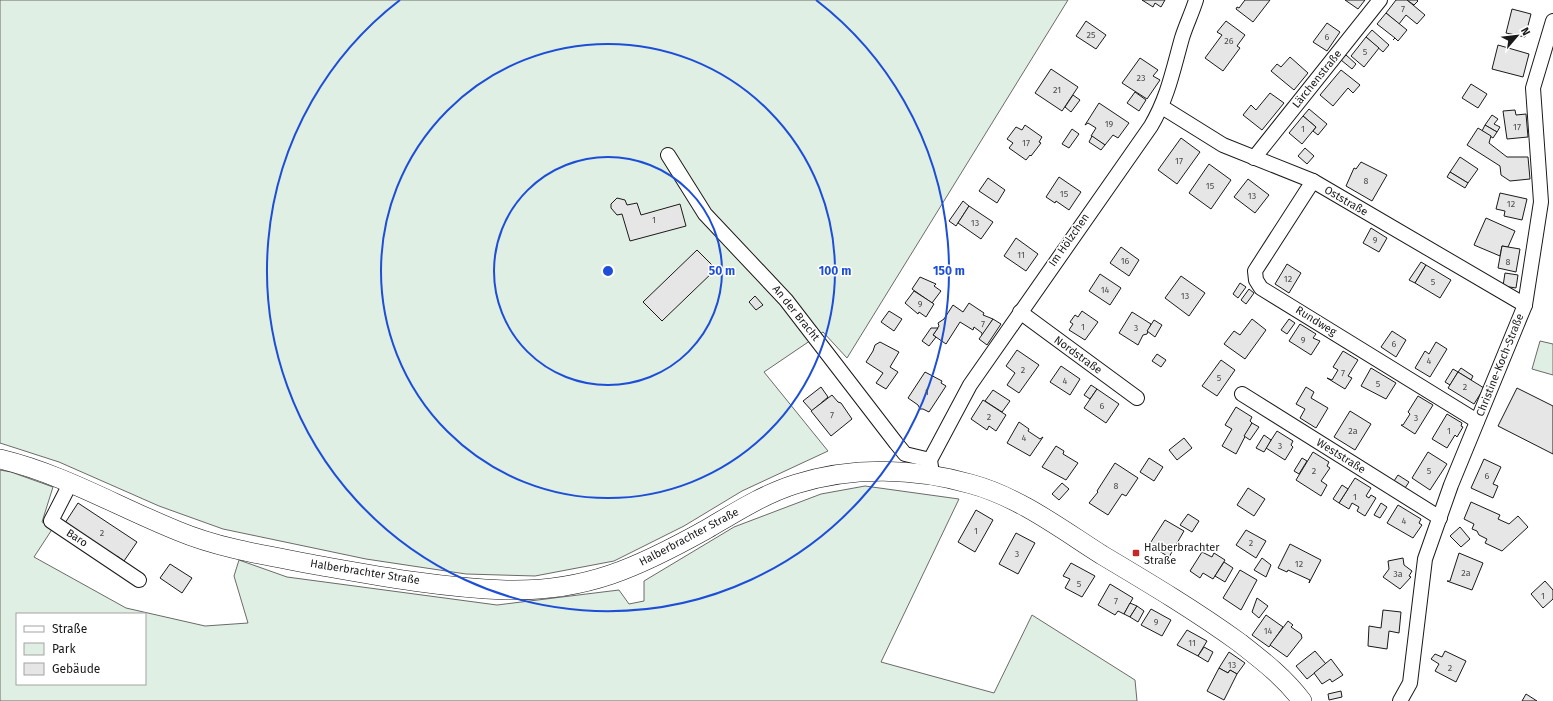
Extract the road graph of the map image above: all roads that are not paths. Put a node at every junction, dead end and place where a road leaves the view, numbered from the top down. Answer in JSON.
{"nodes":[{"id":1,"x":1196,"y":0,"type":"edge"},
{"id":2,"x":1380,"y":0,"type":"edge"},
{"id":3,"x":1553,"y":21,"type":"edge"},
{"id":4,"x":1162,"y":107,"type":"junction"},
{"id":5,"x":668,"y":156,"type":"dead end"},
{"id":6,"x":1254,"y":158,"type":"junction"},
{"id":7,"x":1313,"y":181,"type":"junction"},
{"id":8,"x":1525,"y":305,"type":"junction"},
{"id":9,"x":1020,"y":312,"type":"junction"},
{"id":10,"x":1242,"y":394,"type":"dead end"},
{"id":11,"x":1137,"y":398,"type":"dead end"},
{"id":12,"x":1477,"y":421,"type":"junction"},
{"id":13,"x":0,"y":459,"type":"edge"},
{"id":14,"x":931,"y":467,"type":"junction"},
{"id":15,"x":71,"y":482,"type":"junction"},
{"id":16,"x":1440,"y":518,"type":"junction"},
{"id":17,"x":139,"y":580,"type":"dead end"},
{"id":18,"x":1302,"y":701,"type":"edge"},
{"id":19,"x":1400,"y":701,"type":"edge"}],
"edges":[{"from":1,"to":4,"type":"street","name":"Im Hölzchen"},
{"from":2,"to":6,"type":"street","name":"Lärchenstraße"},
{"from":3,"to":8,"type":"street","name":"Christine-Koch-Straße"},
{"from":4,"to":6,"type":"street","name":"Oststraße"},
{"from":4,"to":9,"type":"street","name":"Im Hölzchen"},
{"from":5,"to":14,"type":"street","name":"An der Bracht"},
{"from":6,"to":7,"type":"street","name":"Oststraße"},
{"from":7,"to":8,"type":"street","name":"Oststraße"},
{"from":7,"to":12,"type":"street","name":"Rundweg"},
{"from":8,"to":12,"type":"street","name":"Christine-Koch-Straße"},
{"from":9,"to":11,"type":"street","name":"Nordstraße"},
{"from":9,"to":14,"type":"street","name":"Im Hölzchen"},
{"from":10,"to":16,"type":"street","name":"Weststraße"},
{"from":12,"to":16,"type":"street","name":"Christine-Koch-Straße"},
{"from":13,"to":15,"type":"main road","name":"Halberbrachter Straße"},
{"from":14,"to":15,"type":"main road","name":"Halberbrachter Straße"},
{"from":14,"to":18,"type":"main road","name":"Halberbrachter Straße"},
{"from":15,"to":17,"type":"street","name":"Baro"},
{"from":16,"to":19,"type":"street","name":"Christine-Koch-Straße"}]}
